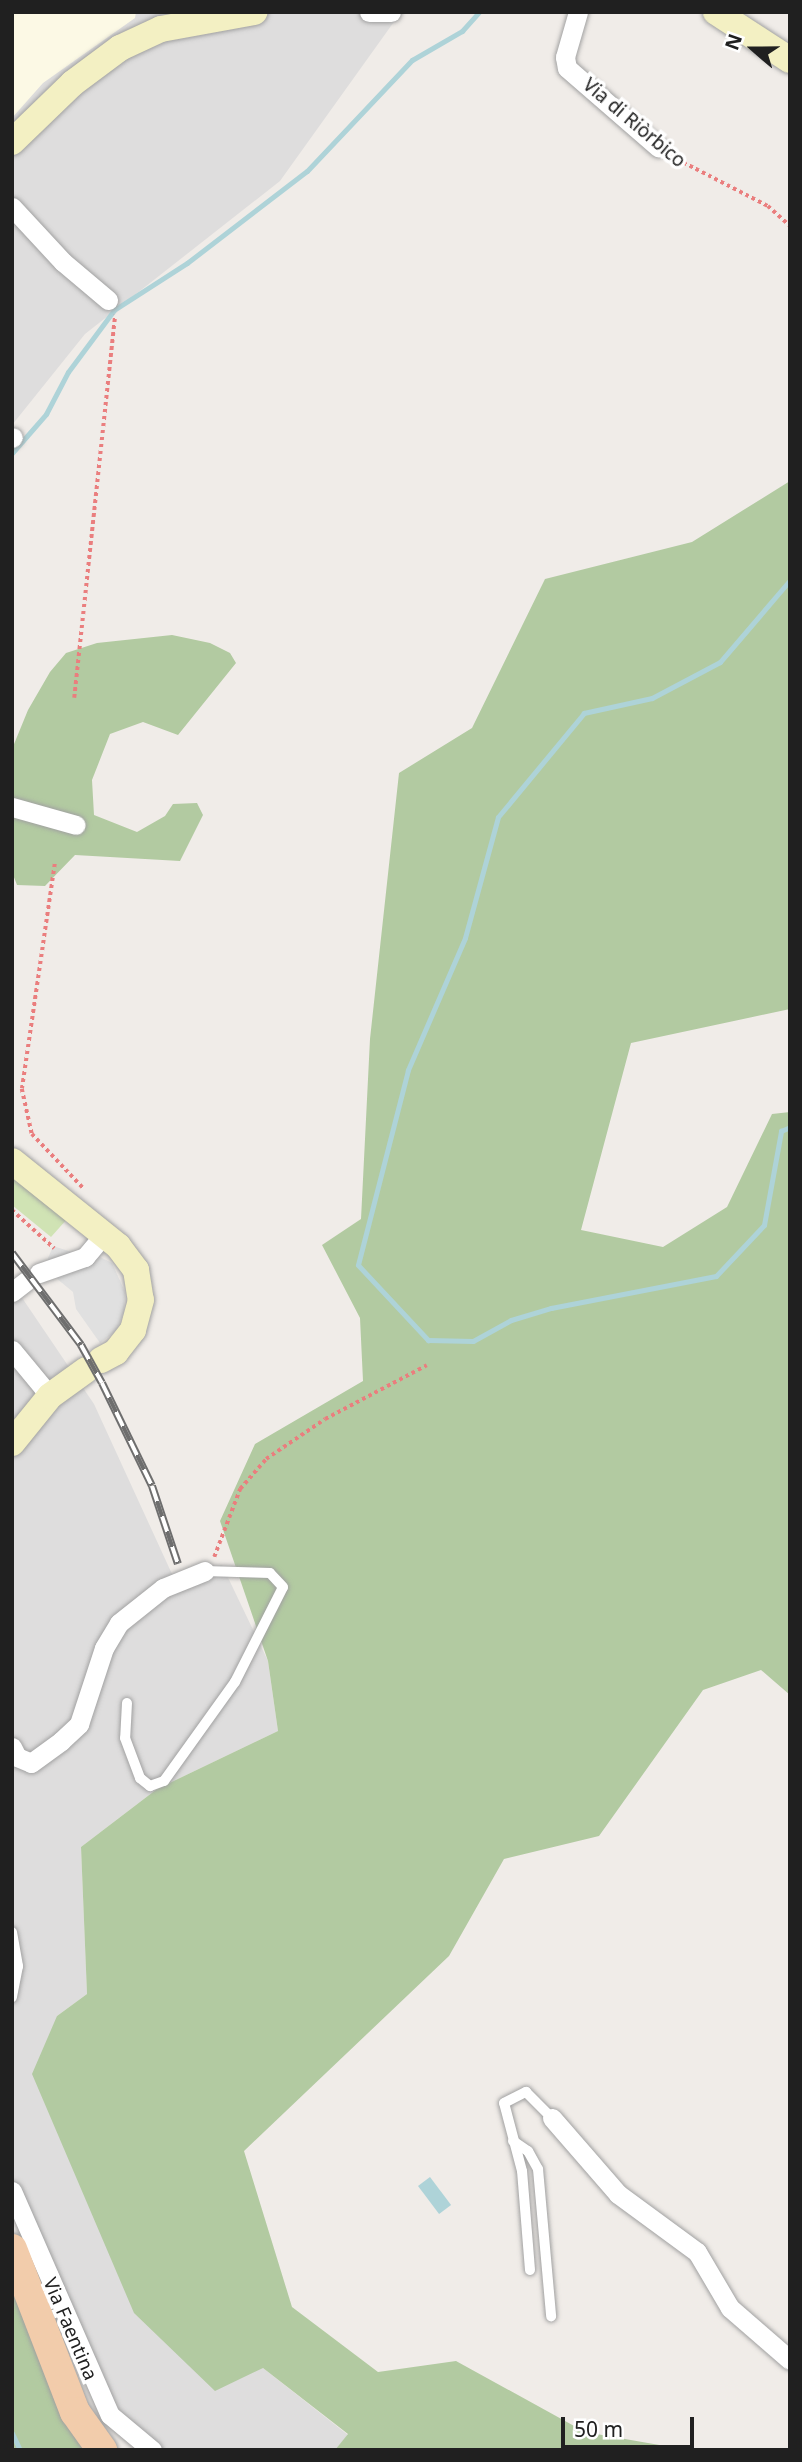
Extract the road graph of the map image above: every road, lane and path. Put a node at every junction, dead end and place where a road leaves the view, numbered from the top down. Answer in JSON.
{"nodes":[{"id":1,"x":254,"y":12,"type":"edge"},
{"id":2,"x":369,"y":12,"type":"edge"},
{"id":3,"x":391,"y":12,"type":"edge"},
{"id":4,"x":578,"y":12,"type":"edge"},
{"id":5,"x":716,"y":12,"type":"edge"},
{"id":6,"x":790,"y":61,"type":"edge"},
{"id":7,"x":12,"y":142,"type":"edge"},
{"id":8,"x":658,"y":147,"type":"joint"},
{"id":9,"x":12,"y":207,"type":"edge"},
{"id":10,"x":790,"y":226,"type":"edge"},
{"id":11,"x":108,"y":300,"type":"joint"},
{"id":12,"x":74,"y":698,"type":"dead end"},
{"id":13,"x":12,"y":807,"type":"edge"},
{"id":14,"x":76,"y":824,"type":"dead end"},
{"id":15,"x":55,"y":864,"type":"dead end"},
{"id":16,"x":12,"y":1161,"type":"edge"},
{"id":17,"x":12,"y":1210,"type":"edge"},
{"id":18,"x":94,"y":1226,"type":"junction"},
{"id":19,"x":68,"y":1267,"type":"junction"},
{"id":20,"x":26,"y":1282,"type":"edge"},
{"id":21,"x":12,"y":1350,"type":"edge"},
{"id":22,"x":427,"y":1365,"type":"dead end"},
{"id":23,"x":50,"y":1396,"type":"junction"},
{"id":24,"x":12,"y":1443,"type":"edge"},
{"id":25,"x":205,"y":1571,"type":"junction"},
{"id":26,"x":127,"y":1703,"type":"dead end"},
{"id":27,"x":16,"y":1760,"type":"edge"},
{"id":28,"x":12,"y":1932,"type":"edge"},
{"id":29,"x":12,"y":1997,"type":"edge"},
{"id":30,"x":552,"y":2118,"type":"joint"},
{"id":31,"x":513,"y":2141,"type":"junction"},
{"id":32,"x":12,"y":2191,"type":"edge"},
{"id":33,"x":12,"y":2249,"type":"edge"},
{"id":34,"x":530,"y":2270,"type":"dead end"},
{"id":35,"x":551,"y":2316,"type":"dead end"},
{"id":36,"x":790,"y":2360,"type":"edge"},
{"id":37,"x":102,"y":2450,"type":"edge"},
{"id":38,"x":152,"y":2450,"type":"edge"}],
"edges":[{"from":1,"to":7,"type":"street"},
{"from":2,"to":3,"type":"street"},
{"from":4,"to":8,"type":"street","name":"Via di Riòrbico"},
{"from":5,"to":6,"type":"street"},
{"from":8,"to":10,"type":"path","name":"Via di Riòrbico"},
{"from":9,"to":11,"type":"street"},
{"from":11,"to":12,"type":"path"},
{"from":13,"to":14,"type":"street"},
{"from":15,"to":18,"type":"path"},
{"from":16,"to":18,"type":"street"},
{"from":17,"to":19,"type":"path"},
{"from":18,"to":19,"type":"street"},
{"from":18,"to":23,"type":"street"},
{"from":19,"to":20,"type":"street"},
{"from":21,"to":23,"type":"street"},
{"from":22,"to":25,"type":"path"},
{"from":23,"to":24,"type":"street"},
{"from":25,"to":26,"type":"lane"},
{"from":25,"to":27,"type":"street"},
{"from":28,"to":29,"type":"lane"},
{"from":30,"to":31,"type":"lane"},
{"from":30,"to":36,"type":"street"},
{"from":31,"to":34,"type":"lane"},
{"from":31,"to":35,"type":"lane"},
{"from":32,"to":38,"type":"street","name":"Via Faentina"},
{"from":33,"to":37,"type":"main road","name":"Via Faentina"}]}
